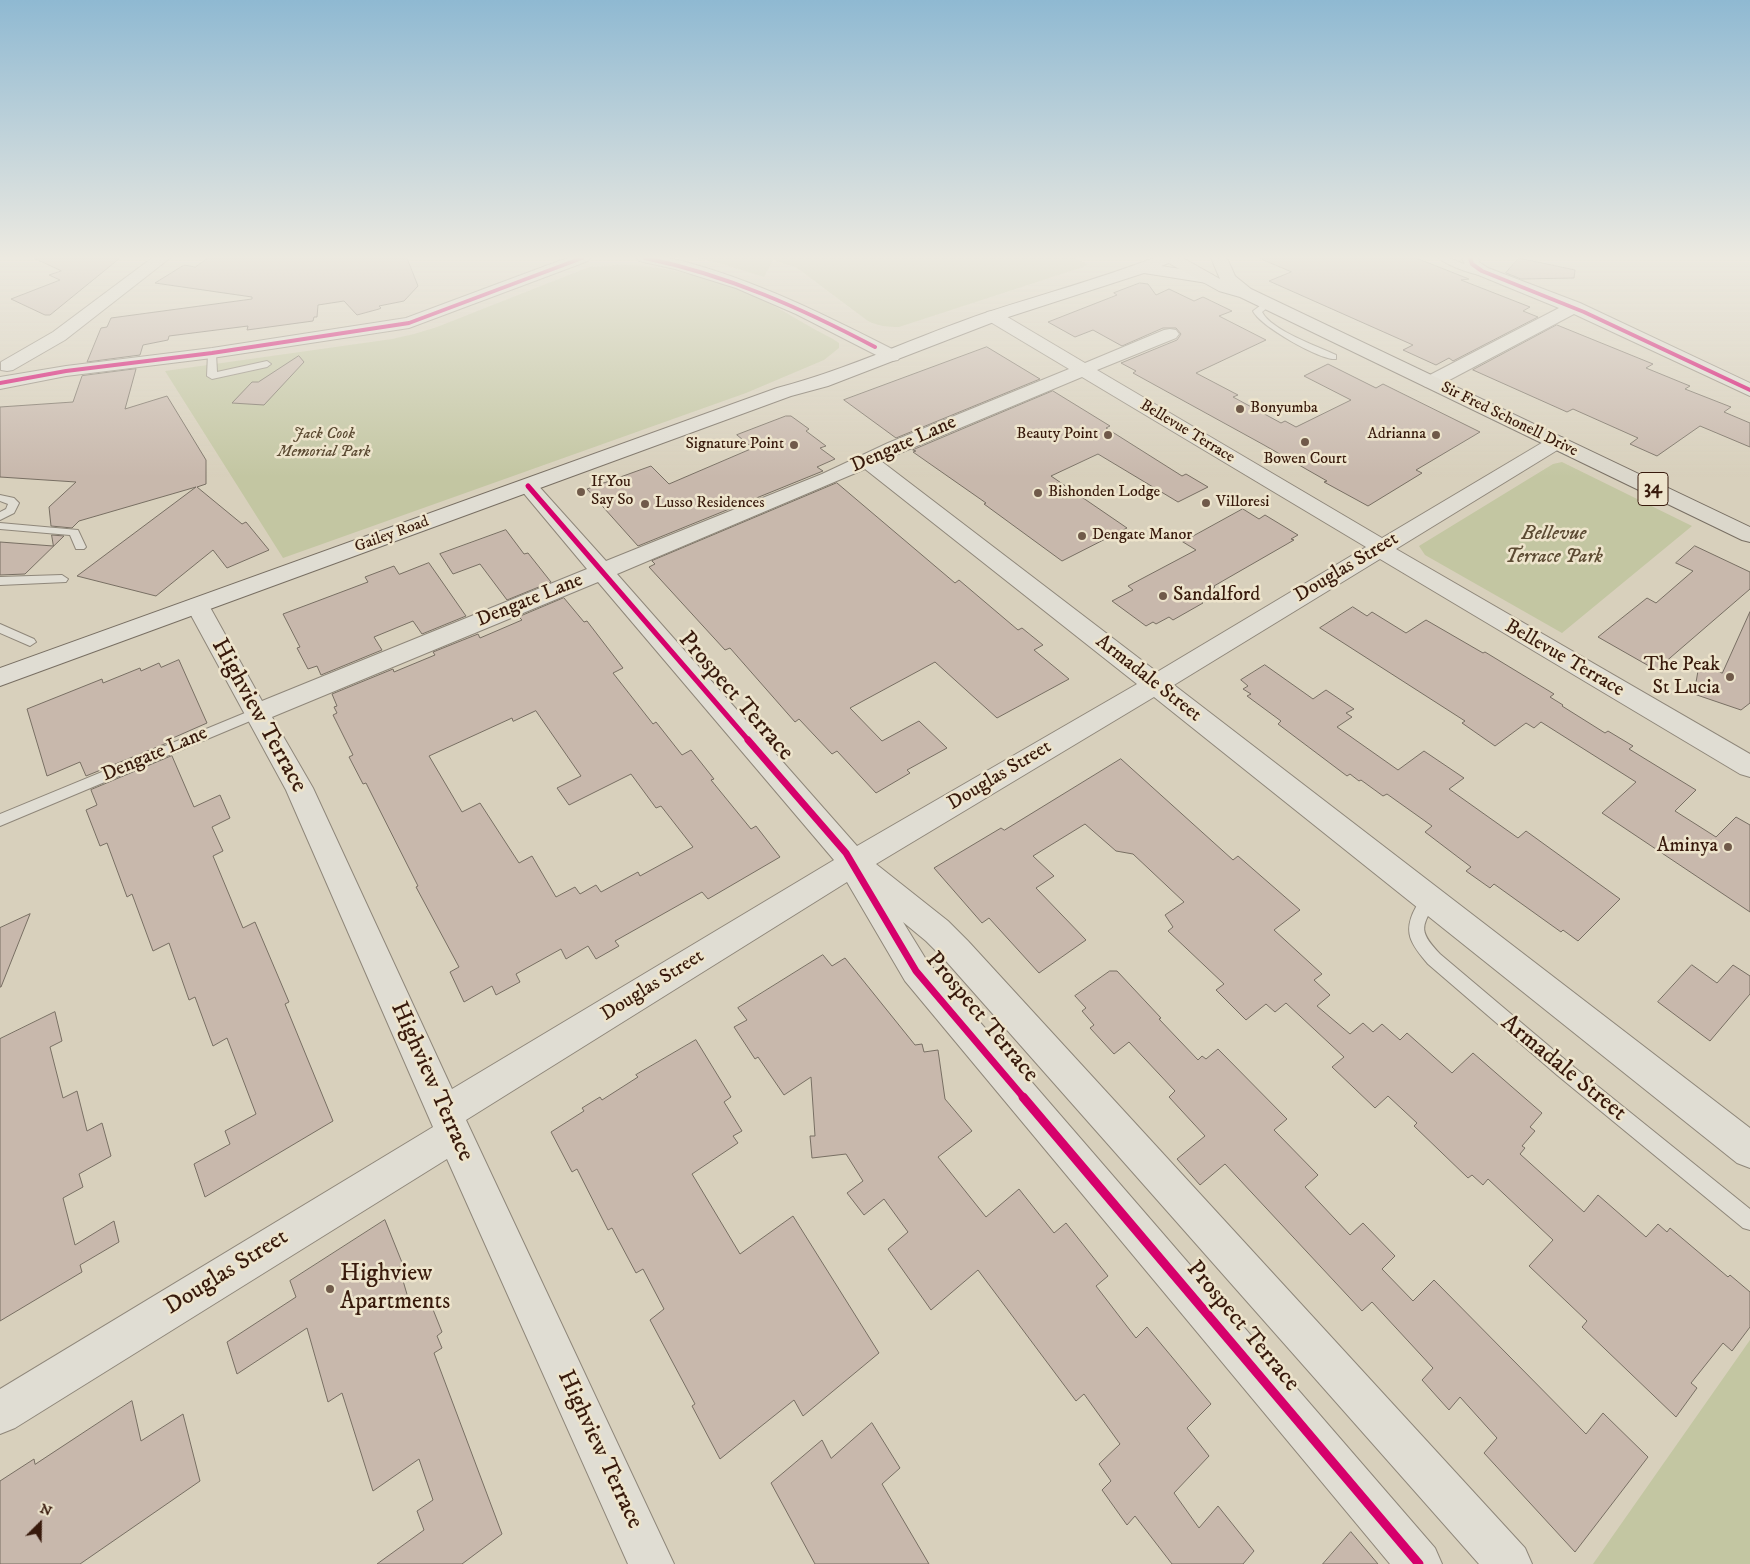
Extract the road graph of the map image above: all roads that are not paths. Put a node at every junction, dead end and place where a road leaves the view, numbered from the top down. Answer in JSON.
{"nodes":[{"id":1,"x":66,"y":331,"type":"edge"},
{"id":2,"x":357,"y":331,"type":"edge"},
{"id":3,"x":842,"y":331,"type":"edge"},
{"id":4,"x":918,"y":331,"type":"edge"},
{"id":5,"x":955,"y":331,"type":"edge"},
{"id":6,"x":1018,"y":331,"type":"edge"},
{"id":7,"x":1282,"y":331,"type":"edge"},
{"id":8,"x":1324,"y":331,"type":"edge"},
{"id":9,"x":1528,"y":331,"type":"edge"},
{"id":10,"x":1625,"y":331,"type":"edge"},
{"id":11,"x":1170,"y":334,"type":"dead end"},
{"id":12,"x":59,"y":336,"type":"junction"},
{"id":13,"x":875,"y":347,"type":"junction"},
{"id":14,"x":212,"y":353,"type":"junction"},
{"id":15,"x":892,"y":356,"type":"junction"},
{"id":16,"x":1333,"y":357,"type":"dead end"},
{"id":17,"x":136,"y":363,"type":"junction"},
{"id":18,"x":267,"y":364,"type":"dead end"},
{"id":19,"x":1082,"y":370,"type":"junction"},
{"id":20,"x":31,"y":372,"type":"junction"},
{"id":21,"x":2,"y":377,"type":"edge"},
{"id":22,"x":1431,"y":382,"type":"junction"},
{"id":23,"x":1750,"y":390,"type":"edge"},
{"id":24,"x":784,"y":392,"type":"junction"},
{"id":25,"x":1557,"y":442,"type":"junction"},
{"id":26,"x":867,"y":460,"type":"junction"},
{"id":27,"x":528,"y":486,"type":"junction"},
{"id":28,"x":0,"y":498,"type":"edge"},
{"id":29,"x":0,"y":517,"type":"edge"},
{"id":30,"x":0,"y":526,"type":"edge"},
{"id":31,"x":1750,"y":535,"type":"edge"},
{"id":32,"x":80,"y":547,"type":"dead end"},
{"id":33,"x":1380,"y":548,"type":"junction"},
{"id":34,"x":601,"y":571,"type":"junction"},
{"id":35,"x":62,"y":580,"type":"dead end"},
{"id":36,"x":0,"y":581,"type":"edge"},
{"id":37,"x":198,"y":606,"type":"junction"},
{"id":38,"x":0,"y":628,"type":"edge"},
{"id":39,"x":30,"y":642,"type":"dead end"},
{"id":40,"x":0,"y":677,"type":"edge"},
{"id":41,"x":1155,"y":684,"type":"junction"},
{"id":42,"x":257,"y":713,"type":"junction"},
{"id":43,"x":1750,"y":767,"type":"edge"},
{"id":44,"x":0,"y":820,"type":"edge"},
{"id":45,"x":853,"y":863,"type":"junction"},
{"id":46,"x":1429,"y":899,"type":"junction"},
{"id":47,"x":449,"y":1124,"type":"junction"},
{"id":48,"x":1750,"y":1150,"type":"edge"},
{"id":49,"x":1750,"y":1221,"type":"edge"},
{"id":50,"x":0,"y":1414,"type":"edge"},
{"id":51,"x":651,"y":1564,"type":"edge"},
{"id":52,"x":1419,"y":1564,"type":"edge"},
{"id":53,"x":1509,"y":1564,"type":"edge"}],
"edges":[{"from":1,"to":12,"type":"street"},
{"from":2,"to":14,"type":"street"},
{"from":3,"to":13,"type":"street"},
{"from":4,"to":13,"type":"street","name":"Gailey Road"},
{"from":5,"to":15,"type":"street","name":"Gailey Road"},
{"from":6,"to":19,"type":"street","name":"Bellevue Terrace"},
{"from":7,"to":16,"type":"lane"},
{"from":8,"to":22,"type":"main road","name":"Sir Fred Schonell Drive","number":"34"},
{"from":9,"to":22,"type":"street"},
{"from":10,"to":23,"type":"street"},
{"from":11,"to":19,"type":"street","name":"Dengate Lane"},
{"from":12,"to":20,"type":"street"},
{"from":12,"to":21,"type":"street"},
{"from":13,"to":15,"type":"street"},
{"from":13,"to":24,"type":"street","name":"Gailey Road"},
{"from":14,"to":17,"type":"street"},
{"from":14,"to":18,"type":"lane"},
{"from":15,"to":24,"type":"street","name":"Gailey Road"},
{"from":17,"to":20,"type":"street"},
{"from":17,"to":21,"type":"street"},
{"from":19,"to":26,"type":"street","name":"Dengate Lane"},
{"from":19,"to":33,"type":"street","name":"Bellevue Terrace"},
{"from":20,"to":21,"type":"street"},
{"from":22,"to":25,"type":"main road","name":"Sir Fred Schonell Drive","number":"34"},
{"from":24,"to":27,"type":"street","name":"Gailey Road"},
{"from":25,"to":31,"type":"main road","name":"Sir Fred Schonell Drive","number":"34"},
{"from":25,"to":33,"type":"street","name":"Douglas Street"},
{"from":26,"to":34,"type":"street","name":"Dengate Lane"},
{"from":26,"to":41,"type":"street","name":"Armadale Street"},
{"from":27,"to":34,"type":"street","name":"Prospect Terrace"},
{"from":27,"to":37,"type":"street","name":"Gailey Road"},
{"from":28,"to":29,"type":"lane"},
{"from":30,"to":32,"type":"lane"},
{"from":33,"to":41,"type":"street","name":"Douglas Street"},
{"from":33,"to":43,"type":"street","name":"Bellevue Terrace"},
{"from":34,"to":42,"type":"street","name":"Dengate Lane"},
{"from":34,"to":45,"type":"street","name":"Prospect Terrace"},
{"from":35,"to":36,"type":"lane"},
{"from":37,"to":40,"type":"street","name":"Gailey Road"},
{"from":37,"to":42,"type":"street","name":"Highview Terrace"},
{"from":38,"to":39,"type":"lane"},
{"from":41,"to":45,"type":"street","name":"Douglas Street"},
{"from":41,"to":46,"type":"street","name":"Armadale Street"},
{"from":42,"to":44,"type":"lane","name":"Dengate Lane"},
{"from":42,"to":47,"type":"street","name":"Highview Terrace"},
{"from":45,"to":47,"type":"street","name":"Douglas Street"},
{"from":45,"to":52,"type":"street","name":"Prospect Terrace"},
{"from":45,"to":53,"type":"street","name":"Prospect Terrace"},
{"from":46,"to":48,"type":"street","name":"Armadale Street"},
{"from":46,"to":49,"type":"lane","name":"Armadale Street"},
{"from":47,"to":50,"type":"street","name":"Douglas Street"},
{"from":47,"to":51,"type":"street","name":"Highview Terrace"}]}
